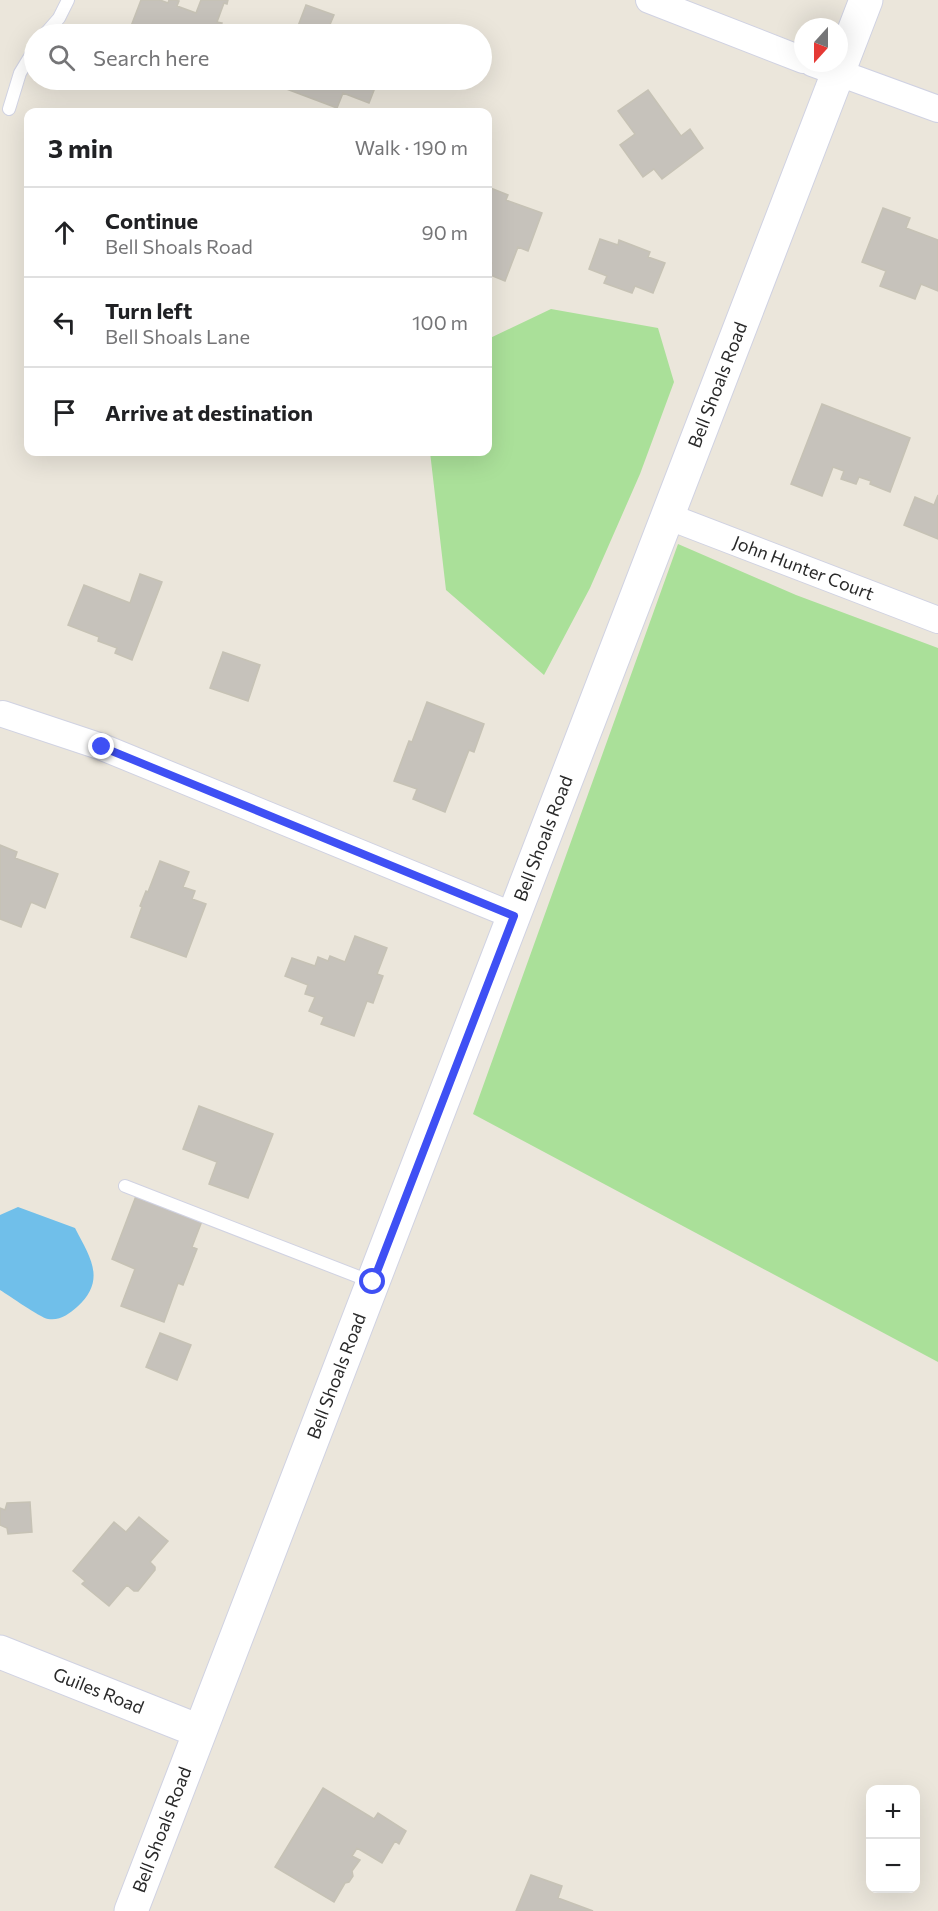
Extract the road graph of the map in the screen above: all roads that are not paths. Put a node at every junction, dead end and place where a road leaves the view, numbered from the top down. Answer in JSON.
{"nodes":[{"id":1,"x":68,"y":0,"type":"edge"},
{"id":2,"x":649,"y":0,"type":"edge"},
{"id":3,"x":866,"y":0,"type":"edge"},
{"id":4,"x":54,"y":24,"type":"edge"},
{"id":5,"x":848,"y":30,"type":"edge"},
{"id":6,"x":794,"y":56,"type":"edge"},
{"id":7,"x":24,"y":66,"type":"edge"},
{"id":8,"x":824,"y":72,"type":"edge"},
{"id":9,"x":836,"y":72,"type":"edge"},
{"id":10,"x":9,"y":109,"type":"dead end"},
{"id":11,"x":938,"y":109,"type":"edge"},
{"id":12,"x":667,"y":516,"type":"junction"},
{"id":13,"x":938,"y":620,"type":"edge"},
{"id":14,"x":3,"y":714,"type":"dead end"},
{"id":15,"x":514,"y":916,"type":"junction"},
{"id":16,"x":125,"y":1186,"type":"dead end"},
{"id":17,"x":373,"y":1282,"type":"junction"},
{"id":18,"x":0,"y":1652,"type":"edge"},
{"id":19,"x":199,"y":1731,"type":"junction"},
{"id":20,"x":131,"y":1911,"type":"edge"}],
"edges":[{"from":1,"to":4,"type":"lane"},
{"from":2,"to":6,"type":"street"},
{"from":3,"to":5,"type":"main road","name":"Bell Shoals Road"},
{"from":7,"to":10,"type":"lane"},
{"from":8,"to":12,"type":"main road","name":"Bell Shoals Road"},
{"from":9,"to":11,"type":"street"},
{"from":12,"to":13,"type":"street","name":"John Hunter Court"},
{"from":12,"to":15,"type":"main road","name":"Bell Shoals Road"},
{"from":14,"to":15,"type":"street"},
{"from":15,"to":17,"type":"main road","name":"Bell Shoals Road"},
{"from":16,"to":17,"type":"lane"},
{"from":17,"to":19,"type":"main road","name":"Bell Shoals Road"},
{"from":18,"to":19,"type":"main road","name":"Guiles Road"},
{"from":19,"to":20,"type":"main road","name":"Bell Shoals Road"}]}
